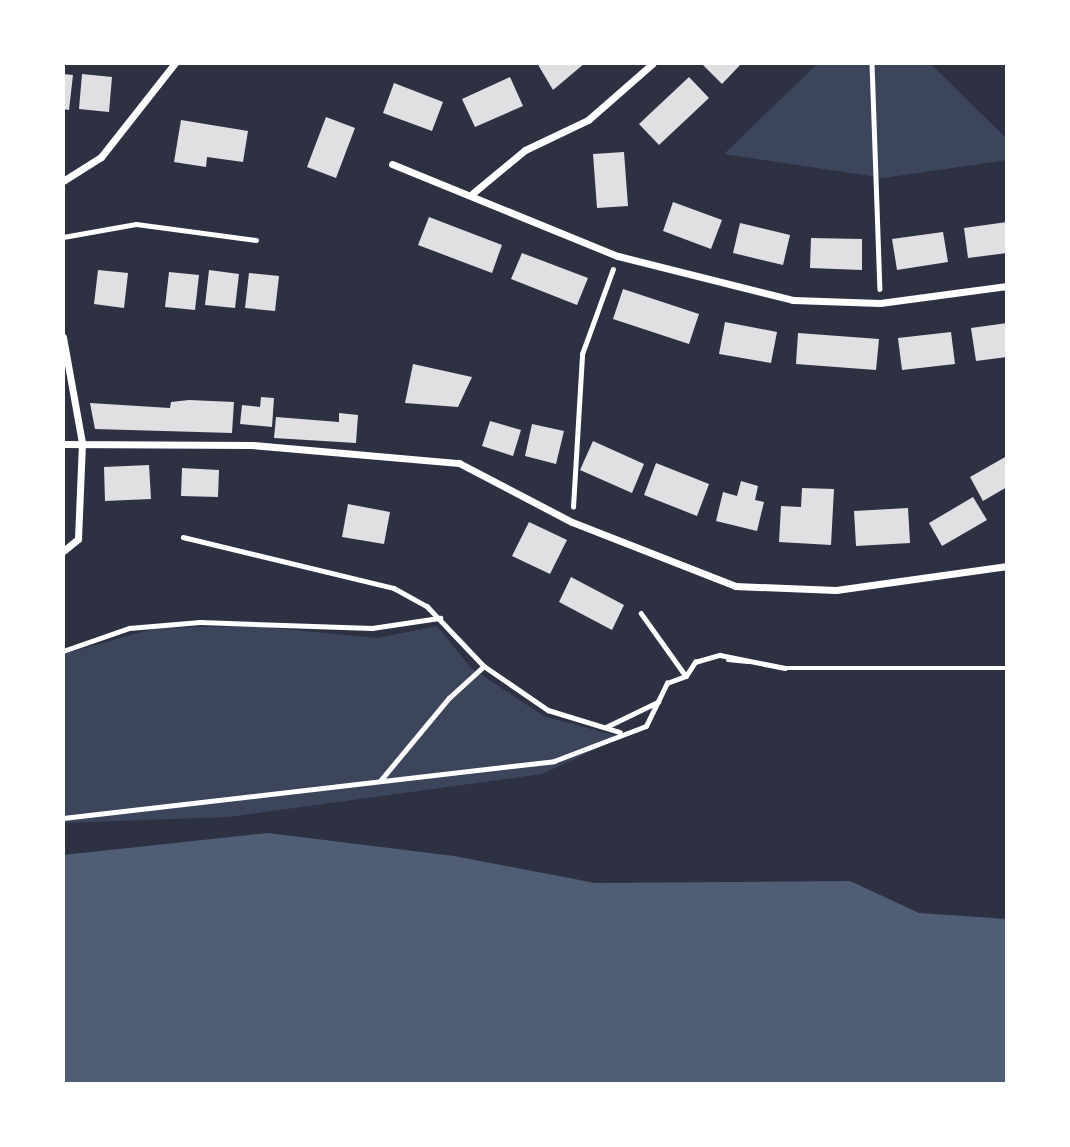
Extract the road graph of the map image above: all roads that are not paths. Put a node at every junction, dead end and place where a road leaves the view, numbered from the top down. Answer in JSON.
{"nodes":[{"id":1,"x":175,"y":63,"type":"edge"},
{"id":2,"x":651,"y":64,"type":"edge"},
{"id":3,"x":392,"y":164,"type":"dead end"},
{"id":4,"x":63,"y":181,"type":"edge"},
{"id":5,"x":473,"y":193,"type":"junction"},
{"id":6,"x":63,"y":237,"type":"edge"},
{"id":7,"x":256,"y":240,"type":"dead end"},
{"id":8,"x":1007,"y":286,"type":"edge"},
{"id":9,"x":63,"y":337,"type":"edge"},
{"id":10,"x":82,"y":443,"type":"junction"},
{"id":11,"x":63,"y":444,"type":"edge"},
{"id":12,"x":63,"y":551,"type":"edge"},
{"id":13,"x":1007,"y":566,"type":"edge"}],
"edges":[{"from":1,"to":4,"type":"street"},
{"from":2,"to":5,"type":"street"},
{"from":3,"to":5,"type":"street"},
{"from":5,"to":8,"type":"street"},
{"from":6,"to":7,"type":"lane"},
{"from":9,"to":10,"type":"street"},
{"from":10,"to":11,"type":"street"},
{"from":10,"to":12,"type":"street"},
{"from":10,"to":13,"type":"street"}]}
